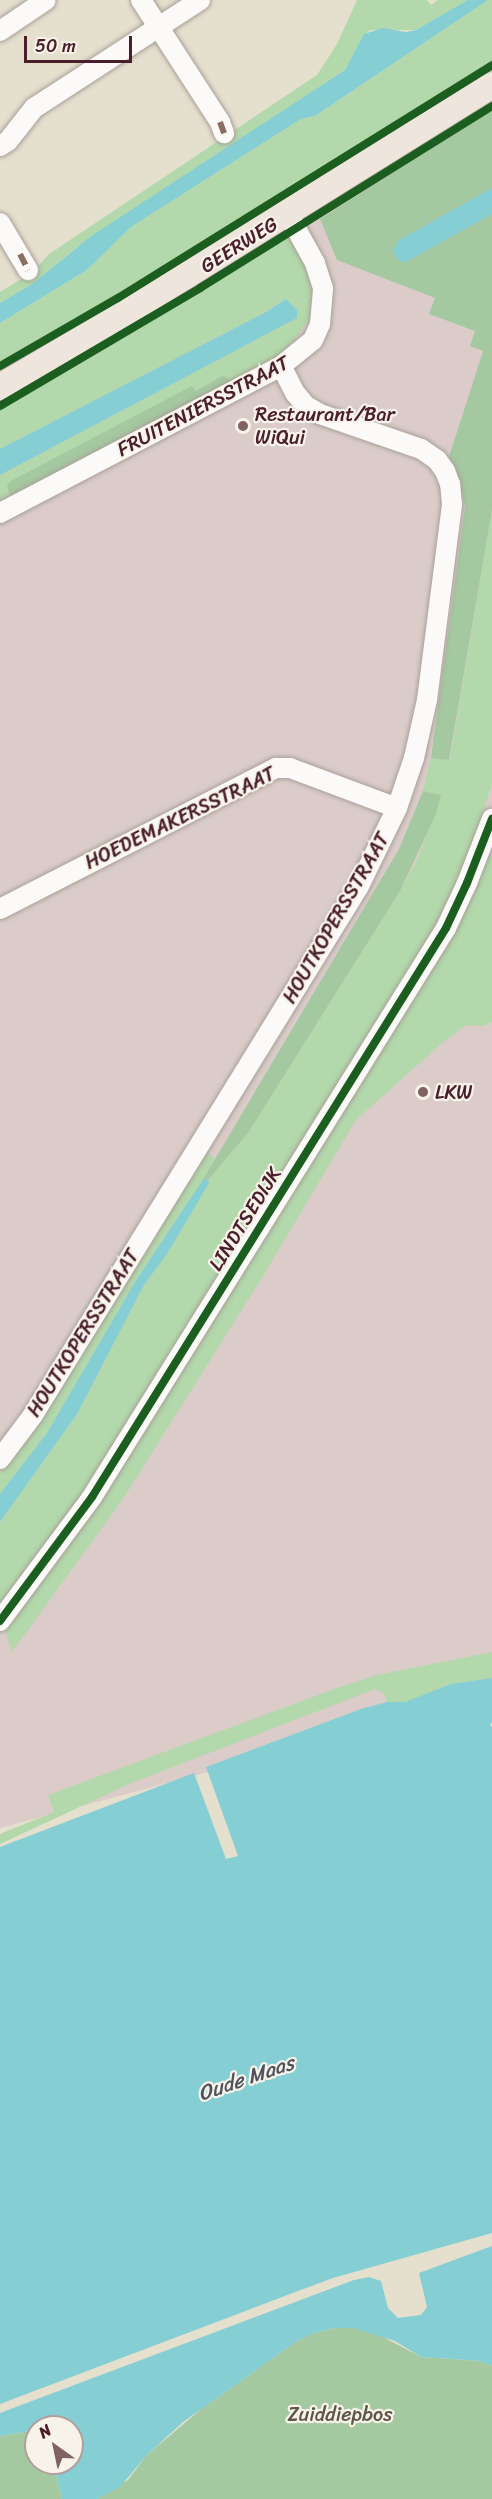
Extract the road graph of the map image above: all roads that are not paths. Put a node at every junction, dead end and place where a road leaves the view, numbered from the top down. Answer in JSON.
{"nodes":[{"id":1,"x":46,"y":0,"type":"edge"},
{"id":2,"x":141,"y":0,"type":"edge"},
{"id":3,"x":200,"y":0,"type":"edge"},
{"id":4,"x":158,"y":27,"type":"junction"},
{"id":5,"x":0,"y":31,"type":"edge"},
{"id":6,"x":492,"y":85,"type":"edge"},
{"id":7,"x":222,"y":127,"type":"dead end"},
{"id":8,"x":0,"y":146,"type":"edge"},
{"id":9,"x":288,"y":214,"type":"junction"},
{"id":10,"x":0,"y":223,"type":"edge"},
{"id":11,"x":24,"y":262,"type":"dead end"},
{"id":12,"x":281,"y":366,"type":"junction"},
{"id":13,"x":0,"y":387,"type":"edge"},
{"id":14,"x":0,"y":513,"type":"edge"},
{"id":15,"x":398,"y":808,"type":"junction"},
{"id":16,"x":492,"y":819,"type":"edge"},
{"id":17,"x":0,"y":909,"type":"edge"},
{"id":18,"x":0,"y":1459,"type":"edge"},
{"id":19,"x":0,"y":1621,"type":"edge"}],
"edges":[{"from":1,"to":5,"type":"street"},
{"from":2,"to":4,"type":"street"},
{"from":3,"to":4,"type":"street"},
{"from":4,"to":7,"type":"street"},
{"from":4,"to":8,"type":"street"},
{"from":6,"to":9,"type":"main road","name":"GEERWEG"},
{"from":9,"to":12,"type":"street","name":"FRUITENIERSSTRAAT"},
{"from":9,"to":13,"type":"main road","name":"GEERWEG"},
{"from":10,"to":11,"type":"street"},
{"from":12,"to":14,"type":"street","name":"FRUITENIERSSTRAAT"},
{"from":12,"to":15,"type":"street","name":"HOUTKOPERSSTRAAT"},
{"from":15,"to":17,"type":"street","name":"HOEDEMAKERSSTRAAT"},
{"from":15,"to":18,"type":"street","name":"HOUTKOPERSSTRAAT"},
{"from":16,"to":19,"type":"street","name":"LINDTSEDIJK"}]}
